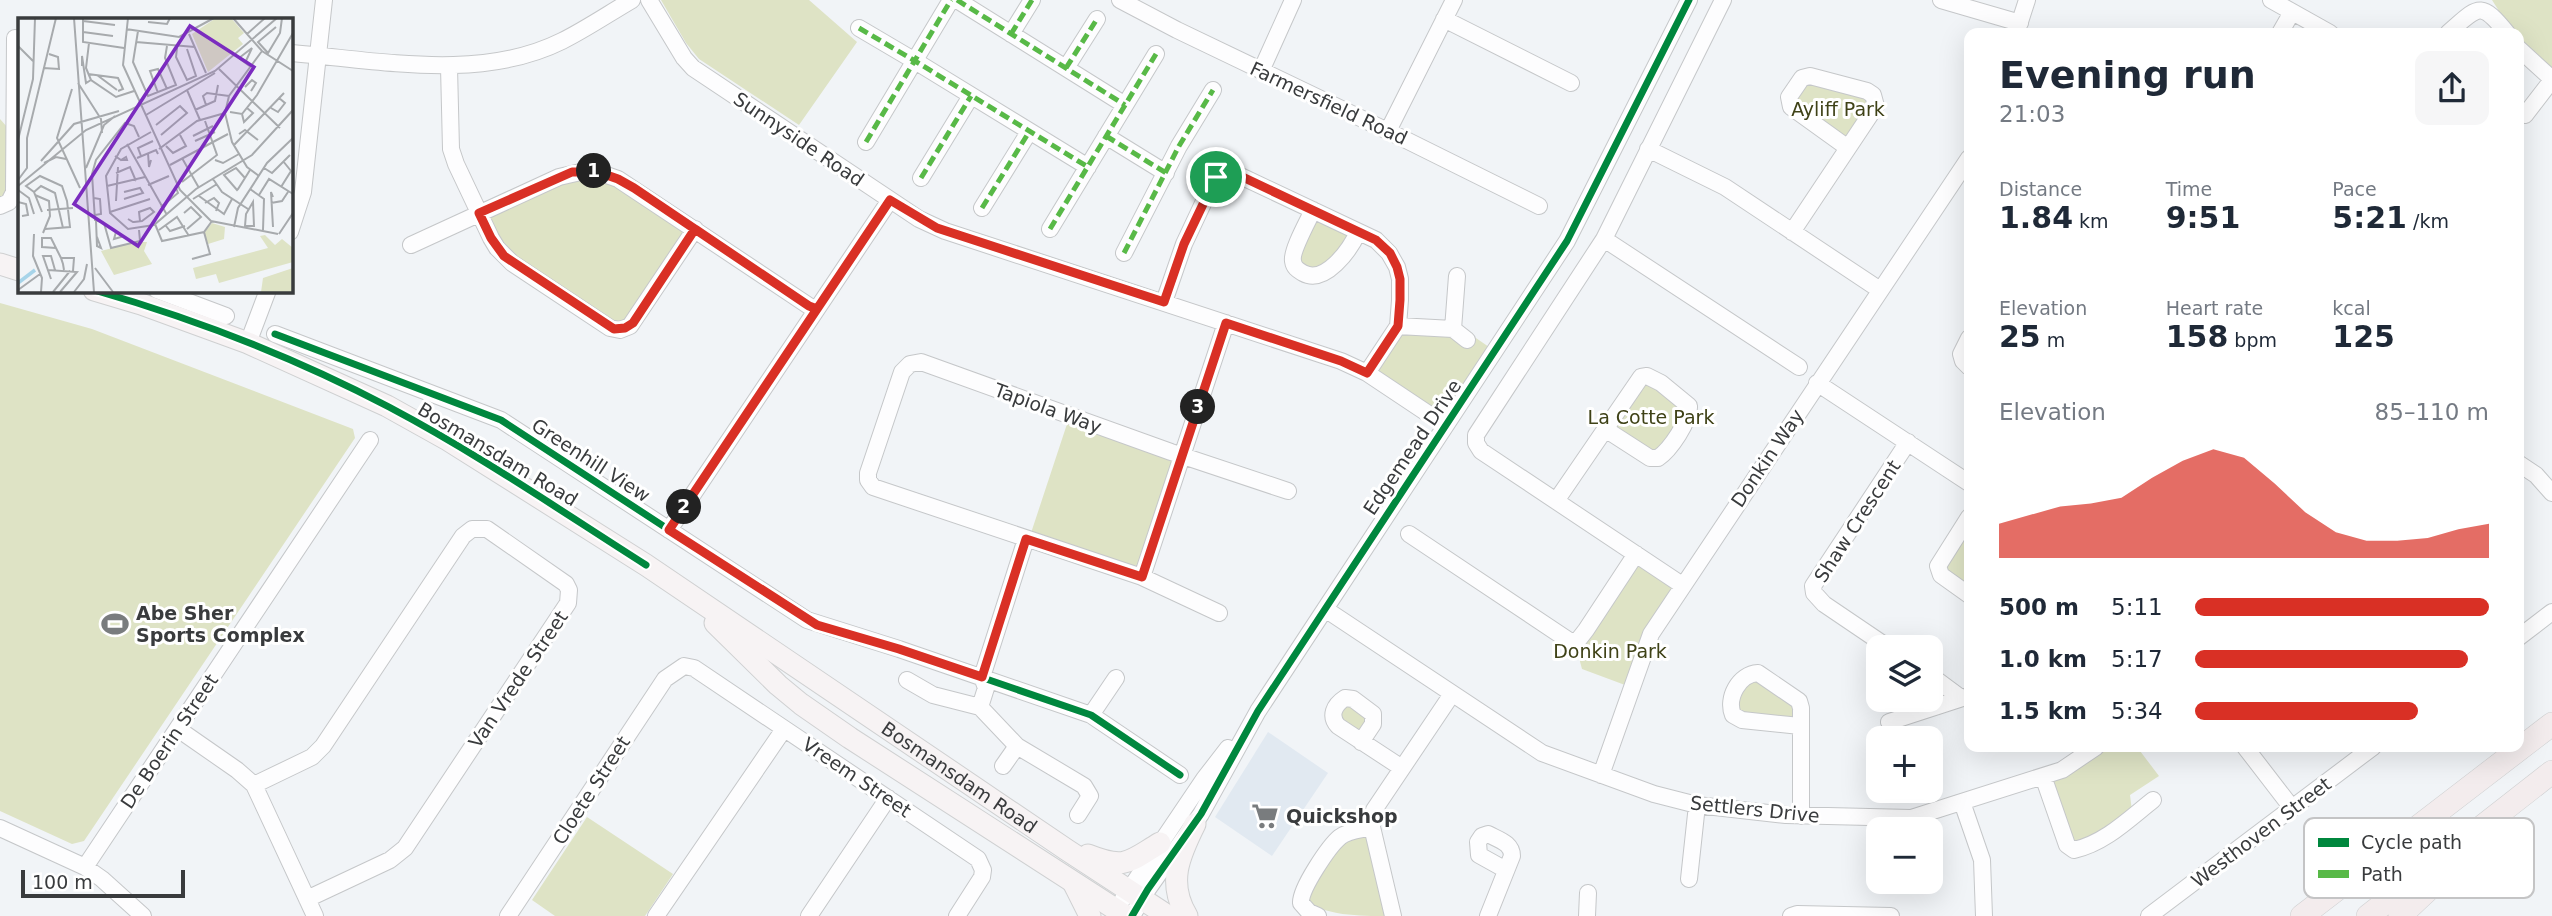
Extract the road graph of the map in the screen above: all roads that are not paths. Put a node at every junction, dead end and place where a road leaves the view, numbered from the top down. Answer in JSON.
{"nodes":[{"id":1,"x":324,"y":0,"type":"edge"},
{"id":2,"x":632,"y":0,"type":"edge"},
{"id":3,"x":649,"y":0,"type":"edge"},
{"id":4,"x":951,"y":0,"type":"edge"},
{"id":5,"x":957,"y":0,"type":"edge"},
{"id":6,"x":1032,"y":0,"type":"edge"},
{"id":7,"x":1293,"y":0,"type":"edge"},
{"id":8,"x":1454,"y":0,"type":"edge"},
{"id":9,"x":1689,"y":0,"type":"edge"},
{"id":10,"x":1723,"y":0,"type":"edge"},
{"id":11,"x":1941,"y":0,"type":"edge"},
{"id":12,"x":2026,"y":0,"type":"edge"},
{"id":13,"x":2271,"y":0,"type":"edge"},
{"id":14,"x":1129,"y":2,"type":"edge"},
{"id":15,"x":2292,"y":12,"type":"junction"},
{"id":16,"x":1097,"y":19,"type":"dead end"},
{"id":17,"x":1444,"y":19,"type":"junction"},
{"id":18,"x":2018,"y":28,"type":"edge"},
{"id":19,"x":2283,"y":28,"type":"edge"},
{"id":20,"x":2321,"y":28,"type":"edge"},
{"id":21,"x":2454,"y":28,"type":"edge"},
{"id":22,"x":2503,"y":28,"type":"edge"},
{"id":23,"x":859,"y":29,"type":"dead end"},
{"id":24,"x":1011,"y":34,"type":"junction"},
{"id":25,"x":11,"y":37,"type":"edge"},
{"id":26,"x":292,"y":52,"type":"edge"},
{"id":27,"x":1156,"y":54,"type":"dead end"},
{"id":28,"x":2524,"y":54,"type":"edge"},
{"id":29,"x":318,"y":55,"type":"junction"},
{"id":30,"x":915,"y":61,"type":"junction"},
{"id":31,"x":449,"y":67,"type":"junction"},
{"id":32,"x":1066,"y":68,"type":"junction"},
{"id":33,"x":1261,"y":71,"type":"junction"},
{"id":34,"x":2552,"y":80,"type":"edge"},
{"id":35,"x":1571,"y":83,"type":"dead end"},
{"id":36,"x":1213,"y":90,"type":"dead end"},
{"id":37,"x":971,"y":96,"type":"junction"},
{"id":38,"x":1125,"y":105,"type":"junction"},
{"id":39,"x":7,"y":114,"type":"edge"},
{"id":40,"x":2525,"y":115,"type":"dead end"},
{"id":41,"x":1388,"y":131,"type":"junction"},
{"id":42,"x":1030,"y":132,"type":"junction"},
{"id":43,"x":1106,"y":136,"type":"junction"},
{"id":44,"x":866,"y":142,"type":"dead end"},
{"id":45,"x":1847,"y":148,"type":"junction"},
{"id":46,"x":1648,"y":149,"type":"junction"},
{"id":47,"x":1964,"y":165,"type":"edge"},
{"id":48,"x":1088,"y":167,"type":"junction"},
{"id":49,"x":1167,"y":173,"type":"junction"},
{"id":50,"x":921,"y":178,"type":"dead end"},
{"id":51,"x":890,"y":200,"type":"junction"},
{"id":52,"x":0,"y":206,"type":"edge"},
{"id":53,"x":1539,"y":206,"type":"dead end"},
{"id":54,"x":982,"y":208,"type":"dead end"},
{"id":55,"x":1313,"y":210,"type":"junction"},
{"id":56,"x":479,"y":213,"type":"junction"},
{"id":57,"x":292,"y":228,"type":"edge"},
{"id":58,"x":695,"y":229,"type":"junction"},
{"id":59,"x":1051,"y":229,"type":"dead end"},
{"id":60,"x":1358,"y":232,"type":"junction"},
{"id":61,"x":1792,"y":232,"type":"junction"},
{"id":62,"x":1605,"y":239,"type":"junction"},
{"id":63,"x":411,"y":245,"type":"dead end"},
{"id":64,"x":1124,"y":253,"type":"dead end"},
{"id":65,"x":0,"y":264,"type":"edge"},
{"id":66,"x":18,"y":270,"type":"edge"},
{"id":67,"x":1457,"y":276,"type":"dead end"},
{"id":68,"x":1880,"y":290,"type":"junction"},
{"id":69,"x":101,"y":292,"type":"edge"},
{"id":70,"x":162,"y":292,"type":"edge"},
{"id":71,"x":267,"y":292,"type":"edge"},
{"id":72,"x":1164,"y":302,"type":"junction"},
{"id":73,"x":817,"y":309,"type":"junction"},
{"id":74,"x":226,"y":316,"type":"dead end"},
{"id":75,"x":1226,"y":323,"type":"junction"},
{"id":76,"x":1398,"y":326,"type":"junction"},
{"id":77,"x":1453,"y":329,"type":"junction"},
{"id":78,"x":275,"y":334,"type":"dead end"},
{"id":79,"x":1467,"y":340,"type":"dead end"},
{"id":80,"x":248,"y":343,"type":"junction"},
{"id":81,"x":1799,"y":367,"type":"dead end"},
{"id":82,"x":1367,"y":373,"type":"junction"},
{"id":83,"x":1817,"y":383,"type":"junction"},
{"id":84,"x":1445,"y":425,"type":"junction"},
{"id":85,"x":1605,"y":429,"type":"junction"},
{"id":86,"x":370,"y":440,"type":"dead end"},
{"id":87,"x":1908,"y":442,"type":"junction"},
{"id":88,"x":1182,"y":456,"type":"junction"},
{"id":89,"x":2524,"y":467,"type":"edge"},
{"id":90,"x":1964,"y":480,"type":"edge"},
{"id":91,"x":1288,"y":491,"type":"dead end"},
{"id":92,"x":2552,"y":493,"type":"edge"},
{"id":93,"x":1556,"y":500,"type":"junction"},
{"id":94,"x":1964,"y":525,"type":"edge"},
{"id":95,"x":669,"y":530,"type":"junction"},
{"id":96,"x":1409,"y":534,"type":"dead end"},
{"id":97,"x":1026,"y":539,"type":"junction"},
{"id":98,"x":1636,"y":554,"type":"junction"},
{"id":99,"x":646,"y":565,"type":"junction"},
{"id":100,"x":1142,"y":577,"type":"junction"},
{"id":101,"x":1682,"y":585,"type":"junction"},
{"id":102,"x":1964,"y":591,"type":"edge"},
{"id":103,"x":1325,"y":609,"type":"junction"},
{"id":104,"x":2552,"y":612,"type":"edge"},
{"id":105,"x":1219,"y":613,"type":"dead end"},
{"id":106,"x":2524,"y":631,"type":"edge"},
{"id":107,"x":1870,"y":635,"type":"edge"},
{"id":108,"x":678,"y":668,"type":"joint"},
{"id":109,"x":982,"y":677,"type":"junction"},
{"id":110,"x":1116,"y":678,"type":"dead end"},
{"id":111,"x":907,"y":680,"type":"dead end"},
{"id":112,"x":1943,"y":683,"type":"edge"},
{"id":113,"x":1452,"y":694,"type":"junction"},
{"id":114,"x":1964,"y":696,"type":"edge"},
{"id":115,"x":1964,"y":697,"type":"edge"},
{"id":116,"x":980,"y":707,"type":"junction"},
{"id":117,"x":1258,"y":711,"type":"junction"},
{"id":118,"x":1091,"y":715,"type":"junction"},
{"id":119,"x":1889,"y":722,"type":"dead end"},
{"id":120,"x":2552,"y":724,"type":"edge"},
{"id":121,"x":1800,"y":726,"type":"junction"},
{"id":122,"x":178,"y":729,"type":"junction"},
{"id":123,"x":784,"y":729,"type":"junction"},
{"id":124,"x":1361,"y":742,"type":"dead end"},
{"id":125,"x":1017,"y":746,"type":"junction"},
{"id":126,"x":2524,"y":746,"type":"edge"},
{"id":127,"x":2089,"y":752,"type":"edge"},
{"id":128,"x":2249,"y":752,"type":"edge"},
{"id":129,"x":2363,"y":752,"type":"edge"},
{"id":130,"x":2516,"y":752,"type":"edge"},
{"id":131,"x":1003,"y":766,"type":"dead end"},
{"id":132,"x":1402,"y":768,"type":"junction"},
{"id":133,"x":2551,"y":773,"type":"edge"},
{"id":134,"x":1180,"y":775,"type":"dead end"},
{"id":135,"x":1601,"y":775,"type":"junction"},
{"id":136,"x":2043,"y":776,"type":"junction"},
{"id":137,"x":254,"y":785,"type":"junction"},
{"id":138,"x":888,"y":798,"type":"junction"},
{"id":139,"x":2153,"y":800,"type":"dead end"},
{"id":140,"x":1962,"y":802,"type":"junction"},
{"id":141,"x":1697,"y":805,"type":"junction"},
{"id":142,"x":2292,"y":808,"type":"junction"},
{"id":143,"x":1078,"y":815,"type":"dead end"},
{"id":144,"x":1801,"y":816,"type":"junction"},
{"id":145,"x":2430,"y":818,"type":"edge"},
{"id":146,"x":2493,"y":818,"type":"edge"},
{"id":147,"x":2503,"y":818,"type":"edge"},
{"id":148,"x":1195,"y":824,"type":"junction"},
{"id":149,"x":1372,"y":827,"type":"junction"},
{"id":150,"x":0,"y":828,"type":"edge"},
{"id":151,"x":1160,"y":843,"type":"junction"},
{"id":152,"x":1059,"y":845,"type":"junction"},
{"id":153,"x":85,"y":867,"type":"junction"},
{"id":154,"x":1506,"y":870,"type":"dead end"},
{"id":155,"x":1689,"y":879,"type":"dead end"},
{"id":156,"x":1073,"y":882,"type":"junction"},
{"id":157,"x":1588,"y":893,"type":"dead end"},
{"id":158,"x":2325,"y":898,"type":"edge"},
{"id":159,"x":2391,"y":898,"type":"edge"},
{"id":160,"x":2419,"y":898,"type":"edge"},
{"id":161,"x":307,"y":899,"type":"junction"},
{"id":162,"x":1126,"y":908,"type":"edge"},
{"id":163,"x":143,"y":916,"type":"edge"},
{"id":164,"x":315,"y":916,"type":"edge"},
{"id":165,"x":508,"y":916,"type":"edge"},
{"id":166,"x":656,"y":916,"type":"edge"},
{"id":167,"x":808,"y":916,"type":"edge"},
{"id":168,"x":957,"y":916,"type":"edge"},
{"id":169,"x":1090,"y":916,"type":"edge"},
{"id":170,"x":1168,"y":916,"type":"edge"},
{"id":171,"x":1187,"y":916,"type":"edge"},
{"id":172,"x":1318,"y":916,"type":"edge"},
{"id":173,"x":1393,"y":916,"type":"edge"},
{"id":174,"x":1488,"y":916,"type":"edge"},
{"id":175,"x":1587,"y":916,"type":"edge"},
{"id":176,"x":1791,"y":916,"type":"edge"},
{"id":177,"x":1891,"y":916,"type":"edge"},
{"id":178,"x":1984,"y":916,"type":"edge"},
{"id":179,"x":2149,"y":916,"type":"edge"},
{"id":180,"x":2302,"y":916,"type":"edge"},
{"id":181,"x":2368,"y":916,"type":"edge"},
{"id":182,"x":2400,"y":916,"type":"edge"}],
"edges":[{"from":1,"to":29,"type":"street"},
{"from":2,"to":31,"type":"street"},
{"from":3,"to":51,"type":"street","name":"Sunnyside Road"},
{"from":4,"to":30,"type":"street"},
{"from":5,"to":24,"type":"street"},
{"from":6,"to":24,"type":"street"},
{"from":7,"to":33,"type":"street"},
{"from":8,"to":17,"type":"street"},
{"from":9,"to":84,"type":"street","name":"Edgemead Drive"},
{"from":10,"to":46,"type":"street"},
{"from":11,"to":18,"type":"street"},
{"from":12,"to":18,"type":"street"},
{"from":13,"to":15,"type":"street"},
{"from":14,"to":33,"type":"street","name":"Farmersfield Road"},
{"from":15,"to":19,"type":"street"},
{"from":15,"to":20,"type":"street"},
{"from":16,"to":32,"type":"street"},
{"from":17,"to":35,"type":"street"},
{"from":17,"to":41,"type":"street"},
{"from":21,"to":22,"type":"street"},
{"from":23,"to":30,"type":"street"},
{"from":24,"to":32,"type":"street"},
{"from":25,"to":39,"type":"street"},
{"from":26,"to":29,"type":"street"},
{"from":27,"to":38,"type":"street"},
{"from":28,"to":34,"type":"street"},
{"from":29,"to":31,"type":"street"},
{"from":29,"to":57,"type":"street"},
{"from":30,"to":37,"type":"street"},
{"from":30,"to":44,"type":"street"},
{"from":31,"to":56,"type":"street"},
{"from":32,"to":38,"type":"street"},
{"from":33,"to":41,"type":"street","name":"Farmersfield Road"},
{"from":34,"to":40,"type":"street"},
{"from":36,"to":49,"type":"street"},
{"from":37,"to":42,"type":"street"},
{"from":37,"to":50,"type":"street"},
{"from":38,"to":43,"type":"street"},
{"from":39,"to":52,"type":"street"},
{"from":41,"to":53,"type":"street","name":"Farmersfield Road"},
{"from":42,"to":48,"type":"street"},
{"from":42,"to":54,"type":"street"},
{"from":43,"to":48,"type":"street"},
{"from":43,"to":49,"type":"street"},
{"from":45,"to":45,"type":"street"},
{"from":45,"to":61,"type":"street"},
{"from":46,"to":61,"type":"street"},
{"from":46,"to":62,"type":"street"},
{"from":47,"to":68,"type":"street","name":"Donkin Way"},
{"from":48,"to":59,"type":"street"},
{"from":49,"to":64,"type":"street"},
{"from":51,"to":72,"type":"street","name":"Sunnyside Road"},
{"from":51,"to":73,"type":"street"},
{"from":55,"to":60,"type":"street"},
{"from":55,"to":60,"type":"street"},
{"from":55,"to":72,"type":"street"},
{"from":56,"to":58,"type":"street"},
{"from":56,"to":58,"type":"street"},
{"from":56,"to":63,"type":"street"},
{"from":58,"to":73,"type":"street"},
{"from":60,"to":76,"type":"street"},
{"from":61,"to":68,"type":"street"},
{"from":62,"to":81,"type":"street"},
{"from":62,"to":93,"type":"street"},
{"from":65,"to":66,"type":"main road"},
{"from":67,"to":77,"type":"street"},
{"from":68,"to":83,"type":"street","name":"Donkin Way"},
{"from":69,"to":80,"type":"main road","name":"Bosmansdam Road"},
{"from":70,"to":74,"type":"street"},
{"from":71,"to":80,"type":"street"},
{"from":72,"to":75,"type":"street","name":"Sunnyside Road"},
{"from":73,"to":95,"type":"street"},
{"from":75,"to":82,"type":"street","name":"Sunnyside Road"},
{"from":75,"to":88,"type":"street"},
{"from":76,"to":77,"type":"street"},
{"from":76,"to":82,"type":"street"},
{"from":77,"to":79,"type":"street"},
{"from":78,"to":95,"type":"street","name":"Greenhill View"},
{"from":80,"to":99,"type":"main road","name":"Bosmansdam Road"},
{"from":82,"to":84,"type":"street","name":"Sunnyside Road"},
{"from":83,"to":87,"type":"street"},
{"from":83,"to":101,"type":"street","name":"Donkin Way"},
{"from":84,"to":103,"type":"street","name":"Edgemead Drive"},
{"from":85,"to":85,"type":"street"},
{"from":85,"to":93,"type":"street"},
{"from":86,"to":122,"type":"street","name":"De Boerin Street"},
{"from":87,"to":90,"type":"street"},
{"from":87,"to":107,"type":"street","name":"Shaw Crescent"},
{"from":88,"to":91,"type":"street","name":"Tapiola Way"},
{"from":88,"to":97,"type":"street","name":"Tapiola Way"},
{"from":88,"to":100,"type":"street"},
{"from":89,"to":92,"type":"street"},
{"from":93,"to":98,"type":"street"},
{"from":94,"to":102,"type":"street"},
{"from":95,"to":109,"type":"street","name":"Greenhill View"},
{"from":96,"to":98,"type":"street"},
{"from":97,"to":100,"type":"street"},
{"from":97,"to":109,"type":"street"},
{"from":98,"to":101,"type":"street"},
{"from":99,"to":152,"type":"main road","name":"Bosmansdam Road"},
{"from":99,"to":156,"type":"main road","name":"Bosmansdam Road"},
{"from":100,"to":105,"type":"street"},
{"from":101,"to":135,"type":"street","name":"Donkin Way"},
{"from":103,"to":113,"type":"street","name":"Settlers Drive"},
{"from":103,"to":117,"type":"street","name":"Edgemead Drive"},
{"from":104,"to":106,"type":"street"},
{"from":108,"to":123,"type":"street","name":"Vreem Street"},
{"from":108,"to":165,"type":"street","name":"Cloete Street"},
{"from":109,"to":116,"type":"street"},
{"from":109,"to":118,"type":"street","name":"Greenhill View"},
{"from":110,"to":118,"type":"street"},
{"from":111,"to":116,"type":"street"},
{"from":112,"to":114,"type":"street"},
{"from":113,"to":132,"type":"street"},
{"from":113,"to":135,"type":"street","name":"Settlers Drive"},
{"from":115,"to":119,"type":"street"},
{"from":116,"to":125,"type":"street"},
{"from":117,"to":148,"type":"street","name":"Edgemead Drive"},
{"from":117,"to":151,"type":"street","name":"Edgemead Drive"},
{"from":118,"to":134,"type":"street","name":"Greenhill View"},
{"from":120,"to":126,"type":"highway"},
{"from":121,"to":121,"type":"street"},
{"from":121,"to":144,"type":"street"},
{"from":122,"to":137,"type":"street"},
{"from":122,"to":153,"type":"street","name":"De Boerin Street"},
{"from":123,"to":138,"type":"street","name":"Vreem Street"},
{"from":123,"to":166,"type":"street"},
{"from":124,"to":132,"type":"street"},
{"from":125,"to":131,"type":"street"},
{"from":125,"to":143,"type":"street"},
{"from":127,"to":136,"type":"street","name":"Settlers Drive"},
{"from":128,"to":142,"type":"street"},
{"from":129,"to":142,"type":"street","name":"Westhoven Street"},
{"from":130,"to":145,"type":"highway"},
{"from":132,"to":149,"type":"street"},
{"from":133,"to":146,"type":"highway"},
{"from":133,"to":147,"type":"highway"},
{"from":135,"to":141,"type":"street","name":"Settlers Drive"},
{"from":136,"to":139,"type":"street"},
{"from":136,"to":140,"type":"street","name":"Settlers Drive"},
{"from":137,"to":161,"type":"street"},
{"from":137,"to":161,"type":"street","name":"Van Vrede Street"},
{"from":138,"to":167,"type":"street"},
{"from":138,"to":168,"type":"street","name":"Vreem Street"},
{"from":140,"to":144,"type":"street","name":"Settlers Drive"},
{"from":140,"to":178,"type":"street"},
{"from":141,"to":144,"type":"street","name":"Settlers Drive"},
{"from":141,"to":155,"type":"street"},
{"from":142,"to":179,"type":"street","name":"Westhoven Street"},
{"from":148,"to":162,"type":"street","name":"Edgemead Drive"},
{"from":148,"to":171,"type":"main road"},
{"from":149,"to":172,"type":"street"},
{"from":149,"to":173,"type":"street"},
{"from":150,"to":153,"type":"street"},
{"from":151,"to":152,"type":"main road"},
{"from":151,"to":162,"type":"street","name":"Edgemead Drive"},
{"from":152,"to":162,"type":"main road","name":"Bosmansdam Road"},
{"from":153,"to":163,"type":"street"},
{"from":154,"to":174,"type":"street"},
{"from":156,"to":162,"type":"main road","name":"Bosmansdam Road"},
{"from":156,"to":169,"type":"main road"},
{"from":157,"to":175,"type":"street"},
{"from":158,"to":180,"type":"highway"},
{"from":159,"to":181,"type":"highway"},
{"from":160,"to":182,"type":"highway"},
{"from":161,"to":164,"type":"street"},
{"from":162,"to":170,"type":"main road","name":"Bosmansdam Road"},
{"from":176,"to":177,"type":"street"}]}
